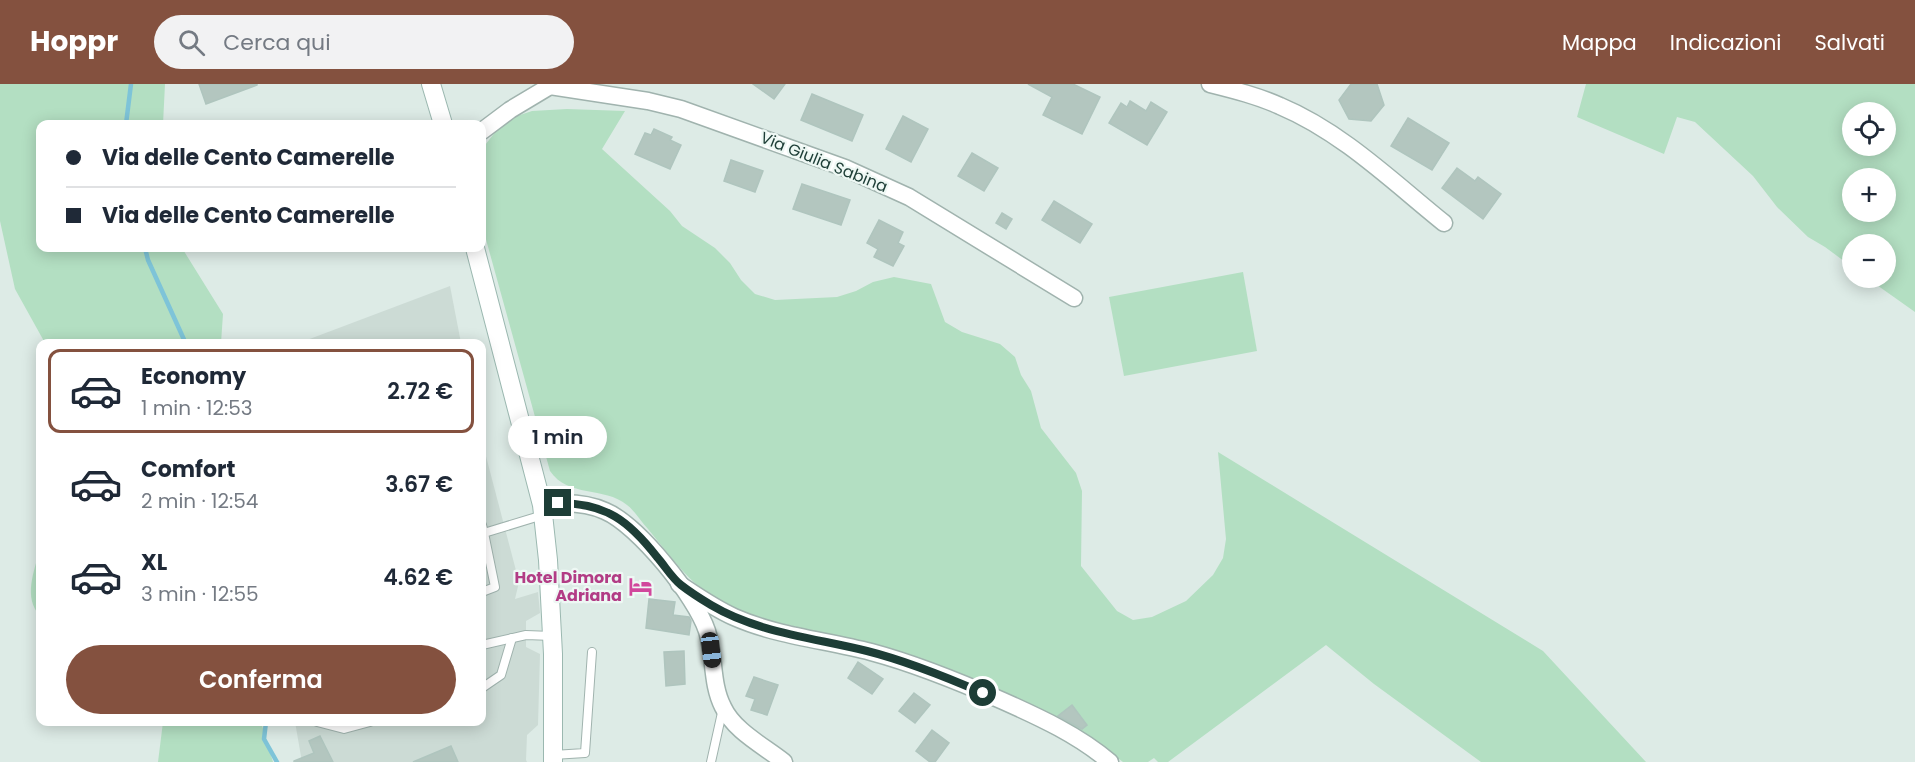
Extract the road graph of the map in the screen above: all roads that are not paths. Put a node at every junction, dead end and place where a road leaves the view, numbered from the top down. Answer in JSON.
{"nodes":[{"id":1,"x":431,"y":84,"type":"edge"},
{"id":2,"x":1210,"y":84,"type":"edge"},
{"id":3,"x":550,"y":85,"type":"edge"},
{"id":4,"x":1243,"y":88,"type":"edge"},
{"id":5,"x":441,"y":120,"type":"edge"},
{"id":6,"x":486,"y":127,"type":"edge"},
{"id":7,"x":1444,"y":224,"type":"dead end"},
{"id":8,"x":476,"y":252,"type":"edge"},
{"id":9,"x":1074,"y":298,"type":"dead end"},
{"id":10,"x":543,"y":510,"type":"junction"},
{"id":11,"x":486,"y":528,"type":"edge"},
{"id":12,"x":486,"y":544,"type":"edge"},
{"id":13,"x":679,"y":584,"type":"junction"},
{"id":14,"x":486,"y":590,"type":"edge"},
{"id":15,"x":552,"y":636,"type":"junction"},
{"id":16,"x":512,"y":638,"type":"junction"},
{"id":17,"x":486,"y":644,"type":"edge"},
{"id":18,"x":592,"y":652,"type":"dead end"},
{"id":19,"x":486,"y":685,"type":"edge"},
{"id":20,"x":723,"y":707,"type":"junction"},
{"id":21,"x":333,"y":726,"type":"edge"},
{"id":22,"x":355,"y":726,"type":"edge"},
{"id":23,"x":585,"y":758,"type":"edge"},
{"id":24,"x":553,"y":759,"type":"edge"},
{"id":25,"x":711,"y":762,"type":"edge"},
{"id":26,"x":784,"y":762,"type":"edge"},
{"id":27,"x":1110,"y":762,"type":"edge"}],
"edges":[{"from":1,"to":5,"type":"main road"},
{"from":2,"to":4,"type":"street"},
{"from":3,"to":6,"type":"street"},
{"from":3,"to":9,"type":"street","name":"Via Giulia Sabina"},
{"from":4,"to":7,"type":"street"},
{"from":8,"to":10,"type":"main road"},
{"from":10,"to":11,"type":"lane"},
{"from":10,"to":13,"type":"street"},
{"from":10,"to":15,"type":"main road"},
{"from":12,"to":14,"type":"lane"},
{"from":13,"to":20,"type":"street"},
{"from":13,"to":27,"type":"street"},
{"from":15,"to":16,"type":"lane"},
{"from":15,"to":24,"type":"main road"},
{"from":16,"to":17,"type":"lane"},
{"from":16,"to":19,"type":"lane"},
{"from":18,"to":23,"type":"lane"},
{"from":20,"to":25,"type":"lane"},
{"from":20,"to":26,"type":"street"},
{"from":21,"to":22,"type":"lane"},
{"from":23,"to":24,"type":"lane"}]}
